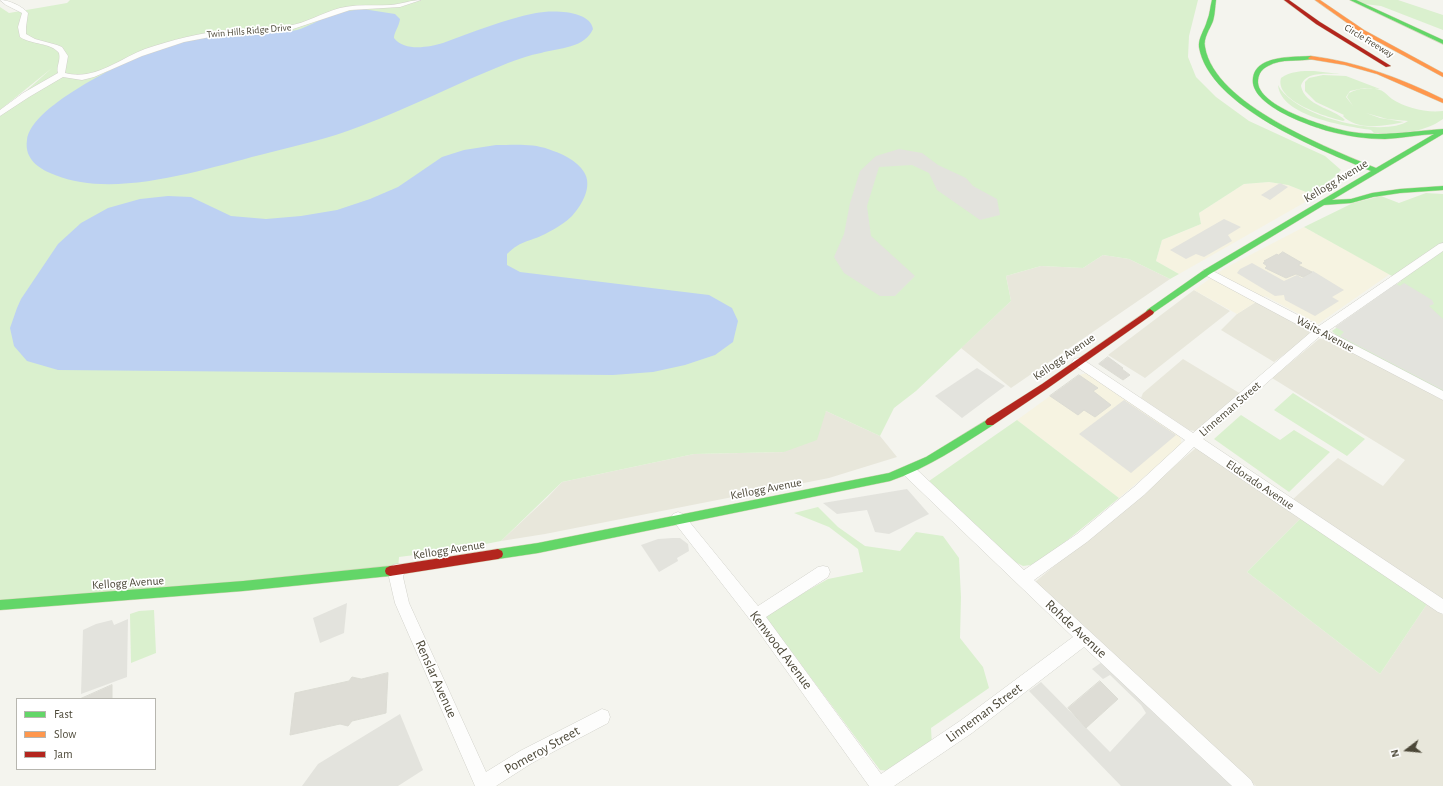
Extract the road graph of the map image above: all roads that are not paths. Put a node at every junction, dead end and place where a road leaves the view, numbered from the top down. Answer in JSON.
{"nodes":[{"id":1,"x":3,"y":0,"type":"edge"},
{"id":2,"x":418,"y":0,"type":"edge"},
{"id":3,"x":1214,"y":0,"type":"edge"},
{"id":4,"x":1286,"y":0,"type":"edge"},
{"id":5,"x":1317,"y":0,"type":"edge"},
{"id":6,"x":1352,"y":0,"type":"edge"},
{"id":7,"x":1443,"y":41,"type":"edge"},
{"id":8,"x":62,"y":74,"type":"junction"},
{"id":9,"x":1443,"y":76,"type":"edge"},
{"id":10,"x":1437,"y":95,"type":"edge"},
{"id":11,"x":1443,"y":101,"type":"edge"},
{"id":12,"x":0,"y":114,"type":"edge"},
{"id":13,"x":1443,"y":131,"type":"edge"},
{"id":14,"x":1352,"y":160,"type":"junction"},
{"id":15,"x":1376,"y":171,"type":"junction"},
{"id":16,"x":1364,"y":178,"type":"junction"},
{"id":17,"x":1443,"y":188,"type":"edge"},
{"id":18,"x":1324,"y":203,"type":"junction"},
{"id":19,"x":1443,"y":246,"type":"edge"},
{"id":20,"x":1207,"y":272,"type":"junction"},
{"id":21,"x":1319,"y":331,"type":"junction"},
{"id":22,"x":1078,"y":362,"type":"junction"},
{"id":23,"x":1443,"y":396,"type":"edge"},
{"id":24,"x":1193,"y":440,"type":"junction"},
{"id":25,"x":909,"y":471,"type":"junction"},
{"id":26,"x":678,"y":518,"type":"junction"},
{"id":27,"x":398,"y":570,"type":"junction"},
{"id":28,"x":823,"y":572,"type":"dead end"},
{"id":29,"x":1023,"y":579,"type":"junction"},
{"id":30,"x":0,"y":605,"type":"edge"},
{"id":31,"x":1443,"y":607,"type":"edge"},
{"id":32,"x":756,"y":615,"type":"junction"},
{"id":33,"x":1085,"y":637,"type":"junction"},
{"id":34,"x":602,"y":717,"type":"dead end"},
{"id":35,"x":483,"y":785,"type":"edge"},
{"id":36,"x":880,"y":786,"type":"edge"},
{"id":37,"x":1245,"y":786,"type":"edge"}],
"edges":[{"from":1,"to":8,"type":"street"},
{"from":2,"to":8,"type":"street","name":"Twin Hills Ridge Drive"},
{"from":3,"to":14,"type":"main road"},
{"from":4,"to":10,"type":"main road","name":"Circle Freeway"},
{"from":5,"to":9,"type":"main road","name":"Circle Freeway"},
{"from":6,"to":7,"type":"main road"},
{"from":8,"to":12,"type":"street"},
{"from":10,"to":11,"type":"main road"},
{"from":10,"to":13,"type":"main road"},
{"from":13,"to":15,"type":"main road","name":"Kellogg Avenue"},
{"from":14,"to":15,"type":"main road"},
{"from":14,"to":16,"type":"main road"},
{"from":15,"to":16,"type":"main road","name":"Kellogg Avenue"},
{"from":16,"to":18,"type":"main road","name":"Kellogg Avenue"},
{"from":17,"to":18,"type":"main road"},
{"from":18,"to":20,"type":"main road","name":"Kellogg Avenue"},
{"from":19,"to":21,"type":"street","name":"Linneman Street"},
{"from":20,"to":21,"type":"street","name":"Waits Avenue"},
{"from":20,"to":22,"type":"main road","name":"Kellogg Avenue"},
{"from":21,"to":23,"type":"street","name":"Waits Avenue"},
{"from":21,"to":24,"type":"street","name":"Linneman Street"},
{"from":22,"to":24,"type":"street","name":"Eldorado Avenue"},
{"from":22,"to":25,"type":"main road","name":"Kellogg Avenue"},
{"from":24,"to":29,"type":"street","name":"Linneman Street"},
{"from":24,"to":31,"type":"street","name":"Eldorado Avenue"},
{"from":25,"to":26,"type":"main road","name":"Kellogg Avenue"},
{"from":25,"to":29,"type":"street","name":"Rohde Avenue"},
{"from":26,"to":27,"type":"main road","name":"Kellogg Avenue"},
{"from":26,"to":32,"type":"street","name":"Kenwood Avenue"},
{"from":27,"to":30,"type":"main road","name":"Kellogg Avenue"},
{"from":27,"to":35,"type":"street","name":"Renslar Avenue"},
{"from":28,"to":32,"type":"street"},
{"from":29,"to":33,"type":"street","name":"Rohde Avenue"},
{"from":32,"to":36,"type":"street","name":"Kenwood Avenue"},
{"from":33,"to":36,"type":"street","name":"Linneman Street"},
{"from":33,"to":37,"type":"street","name":"Rohde Avenue"},
{"from":34,"to":35,"type":"street","name":"Pomeroy Street"}]}
